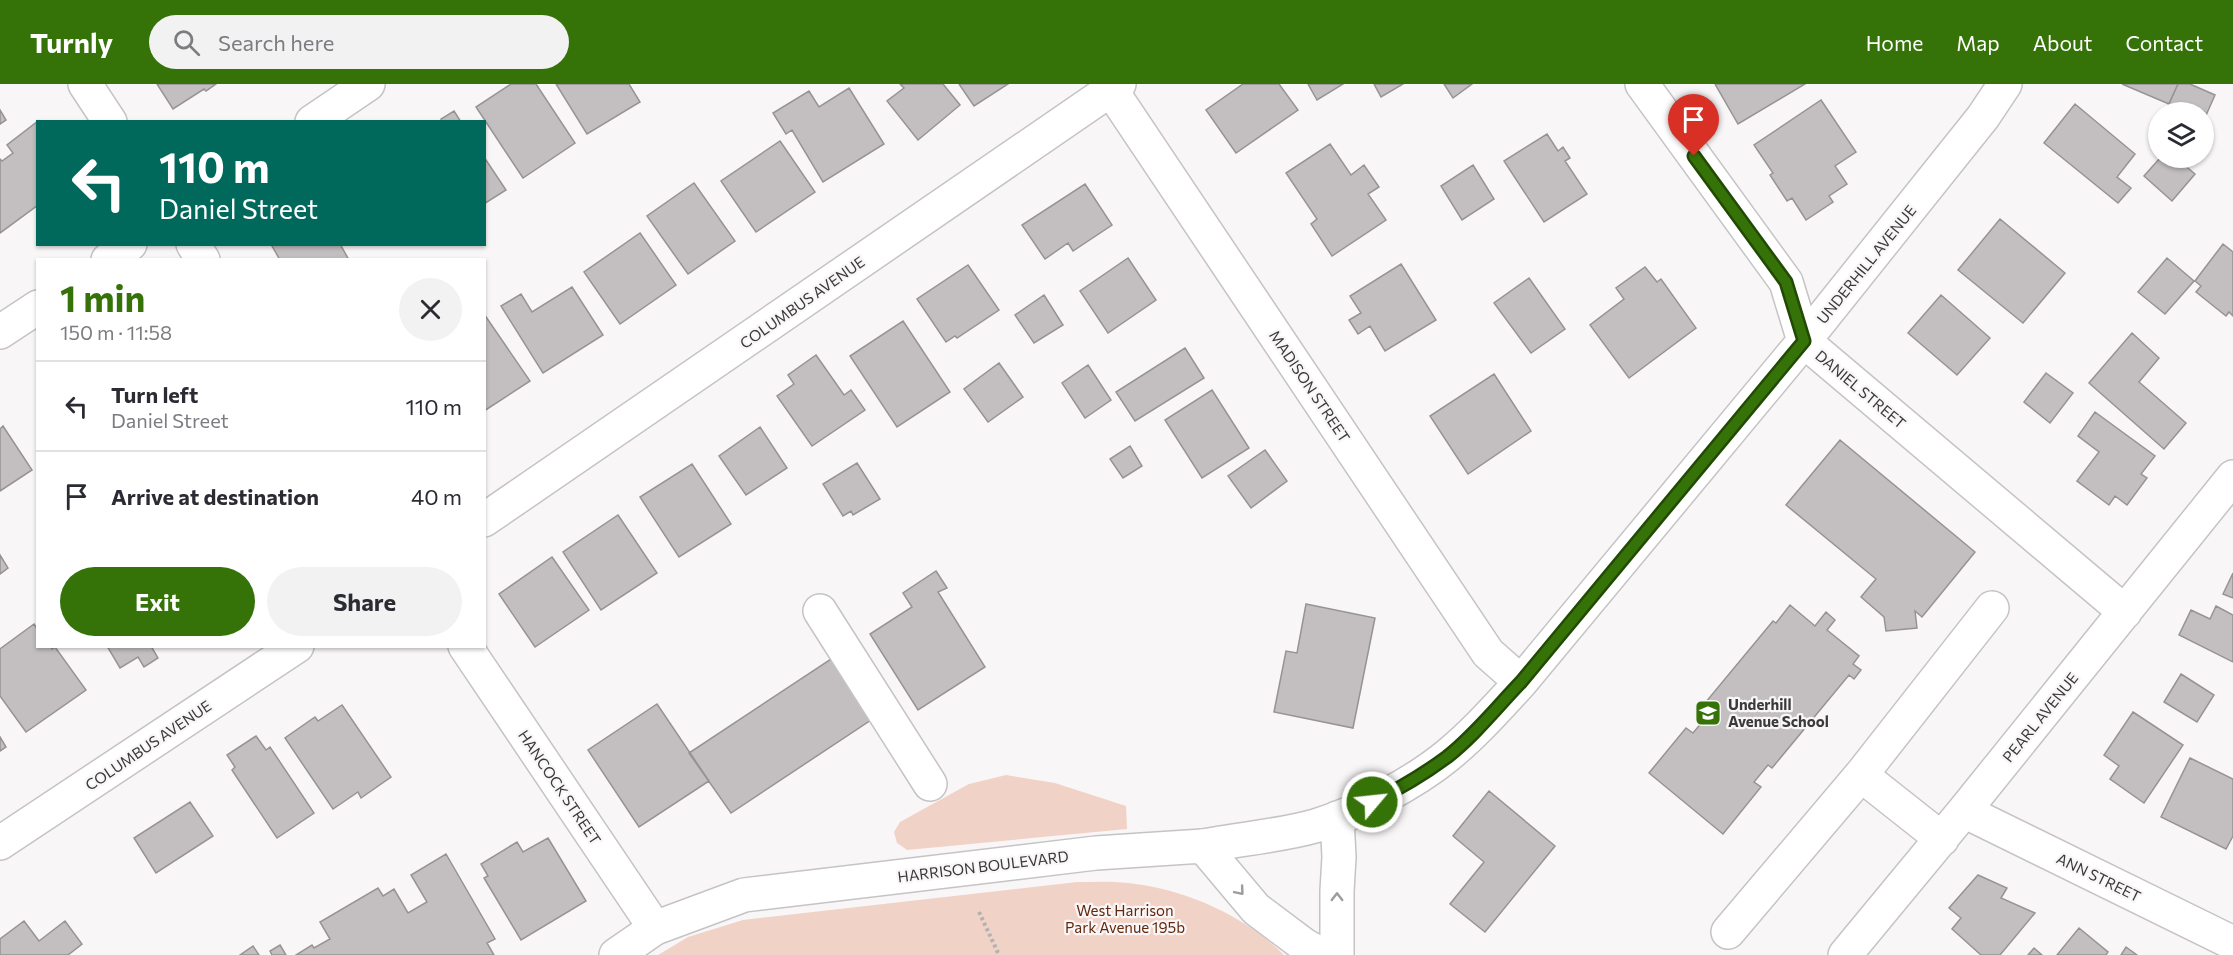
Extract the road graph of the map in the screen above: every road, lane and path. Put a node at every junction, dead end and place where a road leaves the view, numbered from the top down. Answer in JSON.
{"nodes":[{"id":1,"x":85,"y":84,"type":"edge"},
{"id":2,"x":368,"y":84,"type":"edge"},
{"id":3,"x":1642,"y":84,"type":"edge"},
{"id":4,"x":2005,"y":84,"type":"edge"},
{"id":5,"x":1112,"y":86,"type":"edge"},
{"id":6,"x":109,"y":120,"type":"edge"},
{"id":7,"x":315,"y":120,"type":"edge"},
{"id":8,"x":127,"y":246,"type":"edge"},
{"id":9,"x":111,"y":258,"type":"edge"},
{"id":10,"x":36,"y":308,"type":"edge"},
{"id":11,"x":0,"y":332,"type":"edge"},
{"id":12,"x":1804,"y":341,"type":"junction"},
{"id":13,"x":2233,"y":477,"type":"edge"},
{"id":14,"x":486,"y":519,"type":"edge"},
{"id":15,"x":1992,"y":608,"type":"dead end"},
{"id":16,"x":820,"y":611,"type":"dead end"},
{"id":17,"x":2125,"y":612,"type":"junction"},
{"id":18,"x":294,"y":648,"type":"edge"},
{"id":19,"x":466,"y":648,"type":"edge"},
{"id":20,"x":1521,"y":682,"type":"junction"},
{"id":21,"x":1861,"y":775,"type":"junction"},
{"id":22,"x":930,"y":784,"type":"dead end"},
{"id":23,"x":1964,"y":812,"type":"junction"},
{"id":24,"x":1337,"y":818,"type":"junction"},
{"id":25,"x":1942,"y":839,"type":"junction"},
{"id":26,"x":0,"y":843,"type":"edge"},
{"id":27,"x":1203,"y":846,"type":"junction"},
{"id":28,"x":979,"y":912,"type":"dead end"},
{"id":29,"x":655,"y":928,"type":"junction"},
{"id":30,"x":1728,"y":932,"type":"dead end"},
{"id":31,"x":2233,"y":943,"type":"edge"},
{"id":32,"x":616,"y":955,"type":"edge"},
{"id":33,"x":999,"y":955,"type":"edge"},
{"id":34,"x":1322,"y":955,"type":"edge"},
{"id":35,"x":1337,"y":955,"type":"edge"},
{"id":36,"x":1845,"y":955,"type":"edge"}],
"edges":[{"from":1,"to":6,"type":"street"},
{"from":2,"to":7,"type":"street"},
{"from":3,"to":12,"type":"street","name":"DANIEL STREET"},
{"from":4,"to":12,"type":"street","name":"UNDERHILL AVENUE"},
{"from":5,"to":14,"type":"street","name":"COLUMBUS AVENUE"},
{"from":5,"to":20,"type":"street","name":"MADISON STREET"},
{"from":8,"to":9,"type":"street"},
{"from":10,"to":11,"type":"street"},
{"from":12,"to":17,"type":"street","name":"DANIEL STREET"},
{"from":12,"to":20,"type":"street","name":"UNDERHILL AVENUE"},
{"from":13,"to":17,"type":"street","name":"PEARL AVENUE"},
{"from":15,"to":21,"type":"street"},
{"from":16,"to":22,"type":"street"},
{"from":17,"to":23,"type":"street","name":"PEARL AVENUE"},
{"from":18,"to":26,"type":"street","name":"COLUMBUS AVENUE"},
{"from":19,"to":29,"type":"street","name":"HANCOCK STREET"},
{"from":20,"to":24,"type":"street","name":"UNDERHILL AVENUE"},
{"from":21,"to":25,"type":"street"},
{"from":21,"to":30,"type":"street"},
{"from":23,"to":25,"type":"street","name":"PEARL AVENUE"},
{"from":23,"to":31,"type":"street","name":"ANN STREET"},
{"from":24,"to":27,"type":"street","name":"UNDERHILL AVENUE"},
{"from":35,"to":24,"type":"street","one_way":true},
{"from":25,"to":36,"type":"street","name":"PEARL AVENUE"},
{"from":27,"to":29,"type":"street","name":"HARRISON BOULEVARD"},
{"from":27,"to":34,"type":"street","one_way":true},
{"from":28,"to":33,"type":"path"},
{"from":29,"to":32,"type":"street","name":"HARRISON BOULEVARD"}]}
